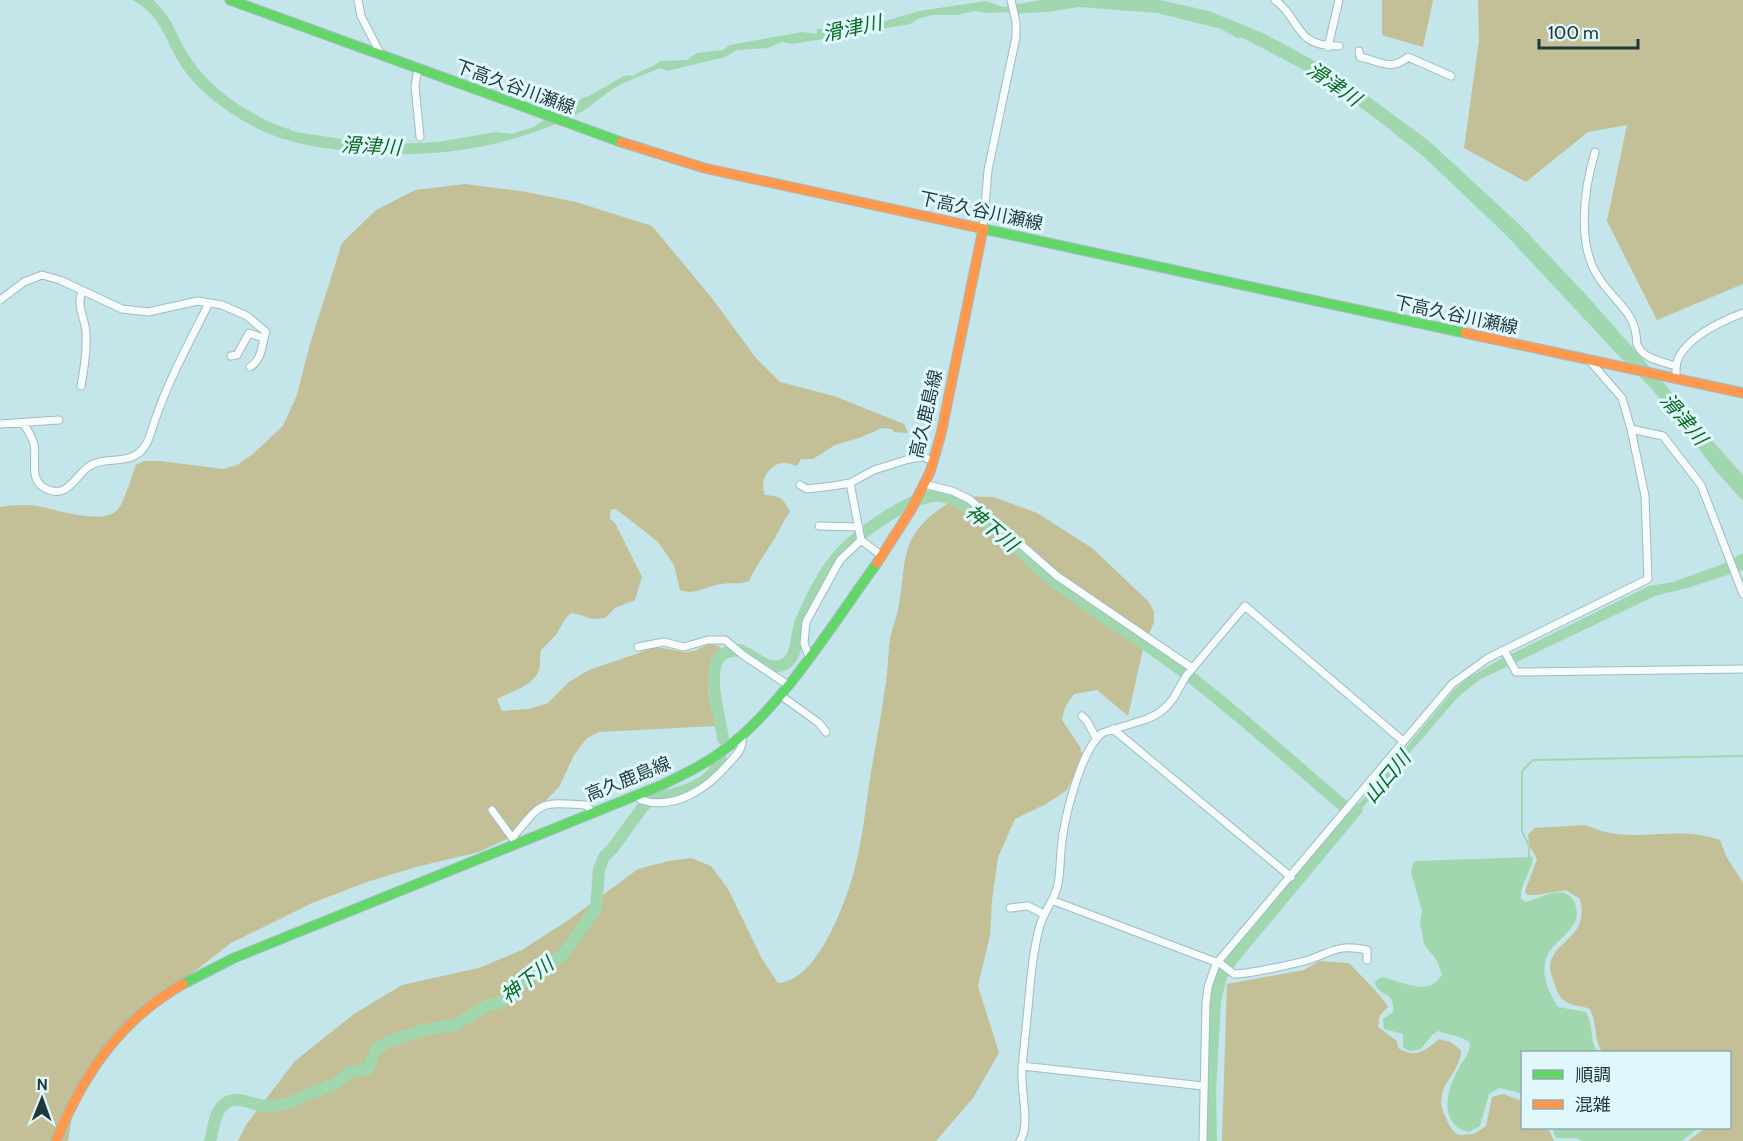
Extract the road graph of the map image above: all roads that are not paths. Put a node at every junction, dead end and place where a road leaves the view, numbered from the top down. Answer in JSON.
{"nodes":[{"id":1,"x":230,"y":0,"type":"edge"},
{"id":2,"x":358,"y":0,"type":"edge"},
{"id":3,"x":1011,"y":0,"type":"edge"},
{"id":4,"x":1275,"y":0,"type":"edge"},
{"id":5,"x":1339,"y":0,"type":"edge"},
{"id":6,"x":1328,"y":46,"type":"junction"},
{"id":7,"x":1339,"y":46,"type":"dead end"},
{"id":8,"x":1359,"y":51,"type":"dead end"},
{"id":9,"x":381,"y":55,"type":"junction"},
{"id":10,"x":418,"y":68,"type":"junction"},
{"id":11,"x":1451,"y":76,"type":"dead end"},
{"id":12,"x":420,"y":137,"type":"dead end"},
{"id":13,"x":1595,"y":152,"type":"dead end"},
{"id":14,"x":983,"y":229,"type":"junction"},
{"id":15,"x":82,"y":291,"type":"junction"},
{"id":16,"x":0,"y":300,"type":"edge"},
{"id":17,"x":209,"y":303,"type":"junction"},
{"id":18,"x":1743,"y":313,"type":"edge"},
{"id":19,"x":263,"y":338,"type":"junction"},
{"id":20,"x":231,"y":356,"type":"dead end"},
{"id":21,"x":1589,"y":360,"type":"junction"},
{"id":22,"x":1676,"y":366,"type":"junction"},
{"id":23,"x":250,"y":367,"type":"dead end"},
{"id":24,"x":1673,"y":378,"type":"junction"},
{"id":25,"x":81,"y":386,"type":"dead end"},
{"id":26,"x":1743,"y":393,"type":"edge"},
{"id":27,"x":59,"y":420,"type":"dead end"},
{"id":28,"x":23,"y":423,"type":"junction"},
{"id":29,"x":0,"y":424,"type":"edge"},
{"id":30,"x":1631,"y":429,"type":"junction"},
{"id":31,"x":934,"y":461,"type":"junction"},
{"id":32,"x":850,"y":483,"type":"junction"},
{"id":33,"x":800,"y":486,"type":"dead end"},
{"id":34,"x":922,"y":488,"type":"junction"},
{"id":35,"x":819,"y":526,"type":"dead end"},
{"id":36,"x":861,"y":535,"type":"junction"},
{"id":37,"x":882,"y":556,"type":"junction"},
{"id":38,"x":1743,"y":594,"type":"edge"},
{"id":39,"x":638,"y":647,"type":"dead end"},
{"id":40,"x":1504,"y":652,"type":"junction"},
{"id":41,"x":809,"y":657,"type":"junction"},
{"id":42,"x":1743,"y":669,"type":"edge"},
{"id":43,"x":1189,"y":672,"type":"junction"},
{"id":44,"x":788,"y":685,"type":"junction"},
{"id":45,"x":780,"y":695,"type":"junction"},
{"id":46,"x":1082,"y":716,"type":"dead end"},
{"id":47,"x":1113,"y":729,"type":"junction"},
{"id":48,"x":826,"y":732,"type":"dead end"},
{"id":49,"x":742,"y":735,"type":"junction"},
{"id":50,"x":1096,"y":738,"type":"junction"},
{"id":51,"x":1403,"y":741,"type":"junction"},
{"id":52,"x":641,"y":798,"type":"junction"},
{"id":53,"x":492,"y":810,"type":"dead end"},
{"id":54,"x":592,"y":812,"type":"junction"},
{"id":55,"x":514,"y":840,"type":"junction"},
{"id":56,"x":1290,"y":877,"type":"junction"},
{"id":57,"x":1054,"y":901,"type":"junction"},
{"id":58,"x":1010,"y":908,"type":"dead end"},
{"id":59,"x":1044,"y":914,"type":"junction"},
{"id":60,"x":1367,"y":960,"type":"dead end"},
{"id":61,"x":1218,"y":964,"type":"junction"},
{"id":62,"x":1022,"y":1066,"type":"junction"},
{"id":63,"x":1203,"y":1086,"type":"junction"},
{"id":64,"x":56,"y":1141,"type":"edge"},
{"id":65,"x":1020,"y":1141,"type":"edge"},
{"id":66,"x":1203,"y":1141,"type":"edge"}],
"edges":[{"from":1,"to":9,"type":"main road","name":"下高久谷川瀬線"},
{"from":2,"to":9,"type":"street"},
{"from":3,"to":14,"type":"street"},
{"from":4,"to":6,"type":"street"},
{"from":5,"to":6,"type":"street"},
{"from":6,"to":7,"type":"street"},
{"from":8,"to":11,"type":"street"},
{"from":9,"to":10,"type":"main road","name":"下高久谷川瀬線"},
{"from":10,"to":12,"type":"street"},
{"from":10,"to":14,"type":"main road","name":"下高久谷川瀬線"},
{"from":13,"to":22,"type":"street"},
{"from":14,"to":21,"type":"main road","name":"下高久谷川瀬線"},
{"from":14,"to":31,"type":"main road","name":"高久鹿島線"},
{"from":15,"to":16,"type":"street"},
{"from":15,"to":17,"type":"street"},
{"from":15,"to":25,"type":"street"},
{"from":17,"to":19,"type":"street"},
{"from":17,"to":28,"type":"street"},
{"from":18,"to":22,"type":"street"},
{"from":19,"to":20,"type":"street"},
{"from":19,"to":23,"type":"street"},
{"from":21,"to":24,"type":"main road","name":"下高久谷川瀬線"},
{"from":21,"to":30,"type":"street"},
{"from":22,"to":24,"type":"street"},
{"from":24,"to":26,"type":"main road","name":"下高久谷川瀬線"},
{"from":27,"to":28,"type":"street"},
{"from":28,"to":29,"type":"street"},
{"from":30,"to":38,"type":"street"},
{"from":30,"to":40,"type":"street"},
{"from":31,"to":32,"type":"street"},
{"from":31,"to":34,"type":"main road","name":"高久鹿島線"},
{"from":32,"to":33,"type":"street"},
{"from":32,"to":36,"type":"street"},
{"from":34,"to":37,"type":"main road","name":"高久鹿島線"},
{"from":34,"to":43,"type":"street"},
{"from":35,"to":36,"type":"street"},
{"from":36,"to":37,"type":"street"},
{"from":36,"to":41,"type":"street"},
{"from":37,"to":41,"type":"main road","name":"高久鹿島線"},
{"from":39,"to":44,"type":"street"},
{"from":40,"to":42,"type":"street"},
{"from":40,"to":51,"type":"street"},
{"from":41,"to":44,"type":"main road","name":"高久鹿島線"},
{"from":43,"to":47,"type":"street"},
{"from":43,"to":51,"type":"street"},
{"from":44,"to":45,"type":"main road","name":"高久鹿島線"},
{"from":45,"to":48,"type":"street"},
{"from":45,"to":49,"type":"main road","name":"高久鹿島線"},
{"from":46,"to":50,"type":"street"},
{"from":47,"to":50,"type":"street"},
{"from":47,"to":56,"type":"street"},
{"from":49,"to":52,"type":"main road","name":"高久鹿島線"},
{"from":49,"to":52,"type":"street"},
{"from":50,"to":57,"type":"street"},
{"from":51,"to":56,"type":"street"},
{"from":52,"to":54,"type":"main road","name":"高久鹿島線"},
{"from":53,"to":55,"type":"street"},
{"from":54,"to":55,"type":"main road","name":"高久鹿島線"},
{"from":54,"to":55,"type":"street"},
{"from":55,"to":64,"type":"main road","name":"高久鹿島線"},
{"from":56,"to":61,"type":"street"},
{"from":57,"to":59,"type":"street"},
{"from":57,"to":61,"type":"street"},
{"from":58,"to":59,"type":"street"},
{"from":59,"to":62,"type":"street"},
{"from":60,"to":61,"type":"street"},
{"from":61,"to":63,"type":"street"},
{"from":62,"to":63,"type":"street"},
{"from":62,"to":65,"type":"street"},
{"from":63,"to":66,"type":"street"}]}
